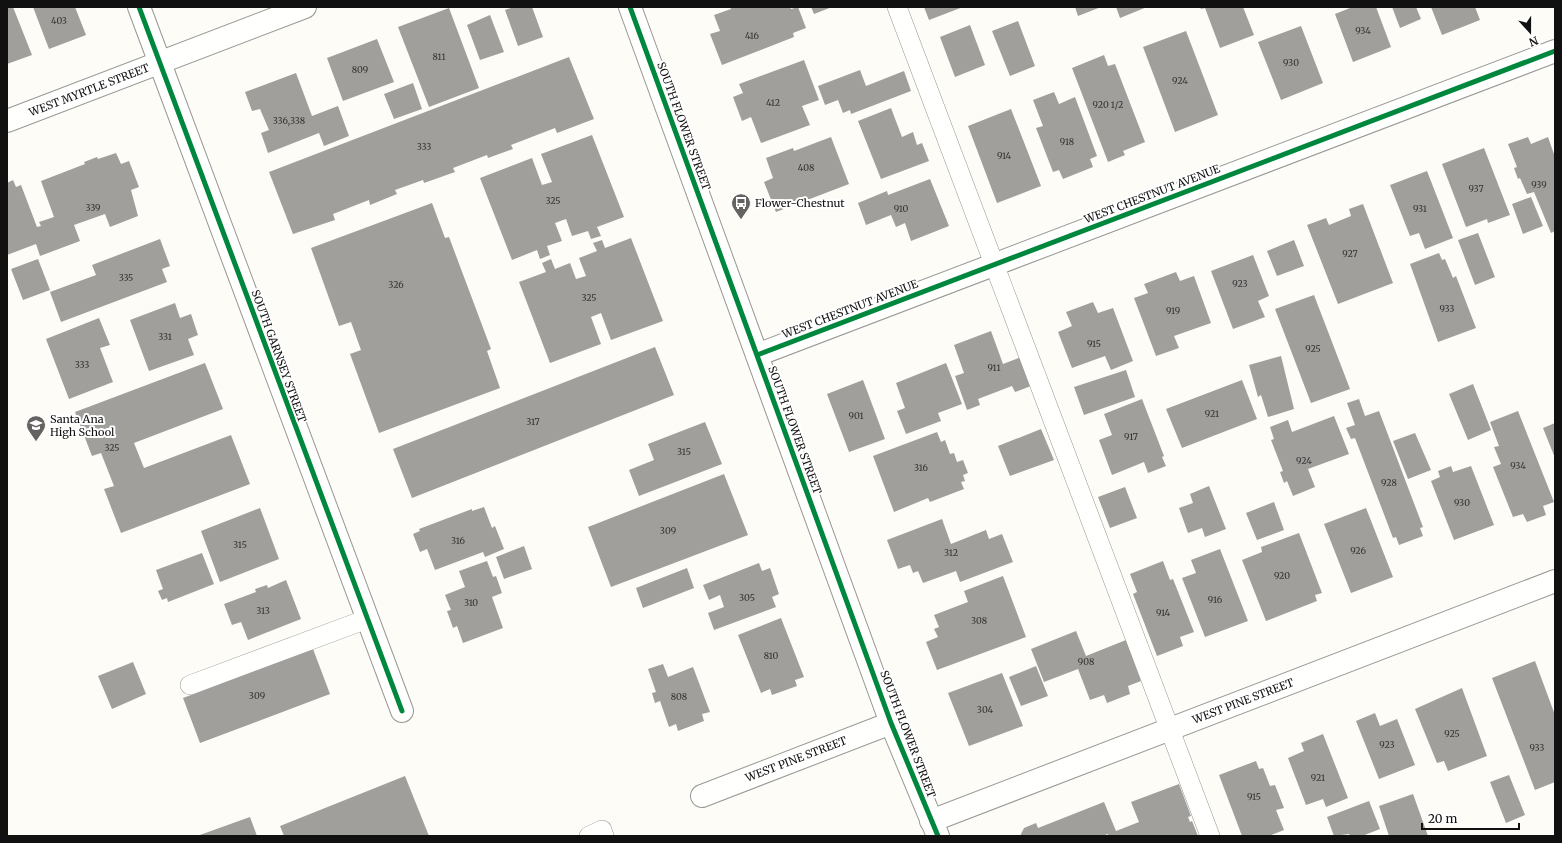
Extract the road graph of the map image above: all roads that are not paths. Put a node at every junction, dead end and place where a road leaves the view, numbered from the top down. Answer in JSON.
{"nodes":[{"id":1,"x":138,"y":7,"type":"edge"},
{"id":2,"x":304,"y":7,"type":"edge"},
{"id":3,"x":630,"y":7,"type":"edge"},
{"id":4,"x":897,"y":7,"type":"edge"},
{"id":5,"x":1555,"y":51,"type":"edge"},
{"id":6,"x":159,"y":63,"type":"junction"},
{"id":7,"x":7,"y":121,"type":"edge"},
{"id":8,"x":995,"y":265,"type":"junction"},
{"id":9,"x":757,"y":355,"type":"junction"},
{"id":10,"x":1555,"y":581,"type":"edge"},
{"id":11,"x":367,"y":619,"type":"junction"},
{"id":12,"x":190,"y":685,"type":"dead end"},
{"id":13,"x":402,"y":712,"type":"dead end"},
{"id":14,"x":891,"y":723,"type":"junction"},
{"id":15,"x":1170,"y":729,"type":"junction"},
{"id":16,"x":702,"y":796,"type":"dead end"},
{"id":17,"x":935,"y":829,"type":"edge"},
{"id":18,"x":589,"y":836,"type":"edge"},
{"id":19,"x":604,"y":836,"type":"edge"},
{"id":20,"x":1210,"y":836,"type":"edge"}],
"edges":[{"from":1,"to":6,"type":"street","name":"SOUTH GARNSEY STREET"},
{"from":2,"to":6,"type":"street","name":"WEST MYRTLE STREET"},
{"from":3,"to":9,"type":"street","name":"SOUTH FLOWER STREET"},
{"from":4,"to":8,"type":"lane"},
{"from":5,"to":8,"type":"street","name":"WEST CHESTNUT AVENUE"},
{"from":6,"to":7,"type":"street","name":"WEST MYRTLE STREET"},
{"from":6,"to":11,"type":"street","name":"SOUTH GARNSEY STREET"},
{"from":8,"to":9,"type":"street","name":"WEST CHESTNUT AVENUE"},
{"from":8,"to":15,"type":"lane"},
{"from":9,"to":14,"type":"street","name":"SOUTH FLOWER STREET"},
{"from":10,"to":15,"type":"street","name":"WEST PINE STREET"},
{"from":11,"to":12,"type":"lane"},
{"from":11,"to":13,"type":"street","name":"SOUTH GARNSEY STREET"},
{"from":14,"to":16,"type":"street","name":"WEST PINE STREET"},
{"from":14,"to":17,"type":"street","name":"SOUTH FLOWER STREET"},
{"from":15,"to":17,"type":"street","name":"WEST PINE STREET"},
{"from":15,"to":20,"type":"lane"},
{"from":18,"to":19,"type":"lane"}]}
